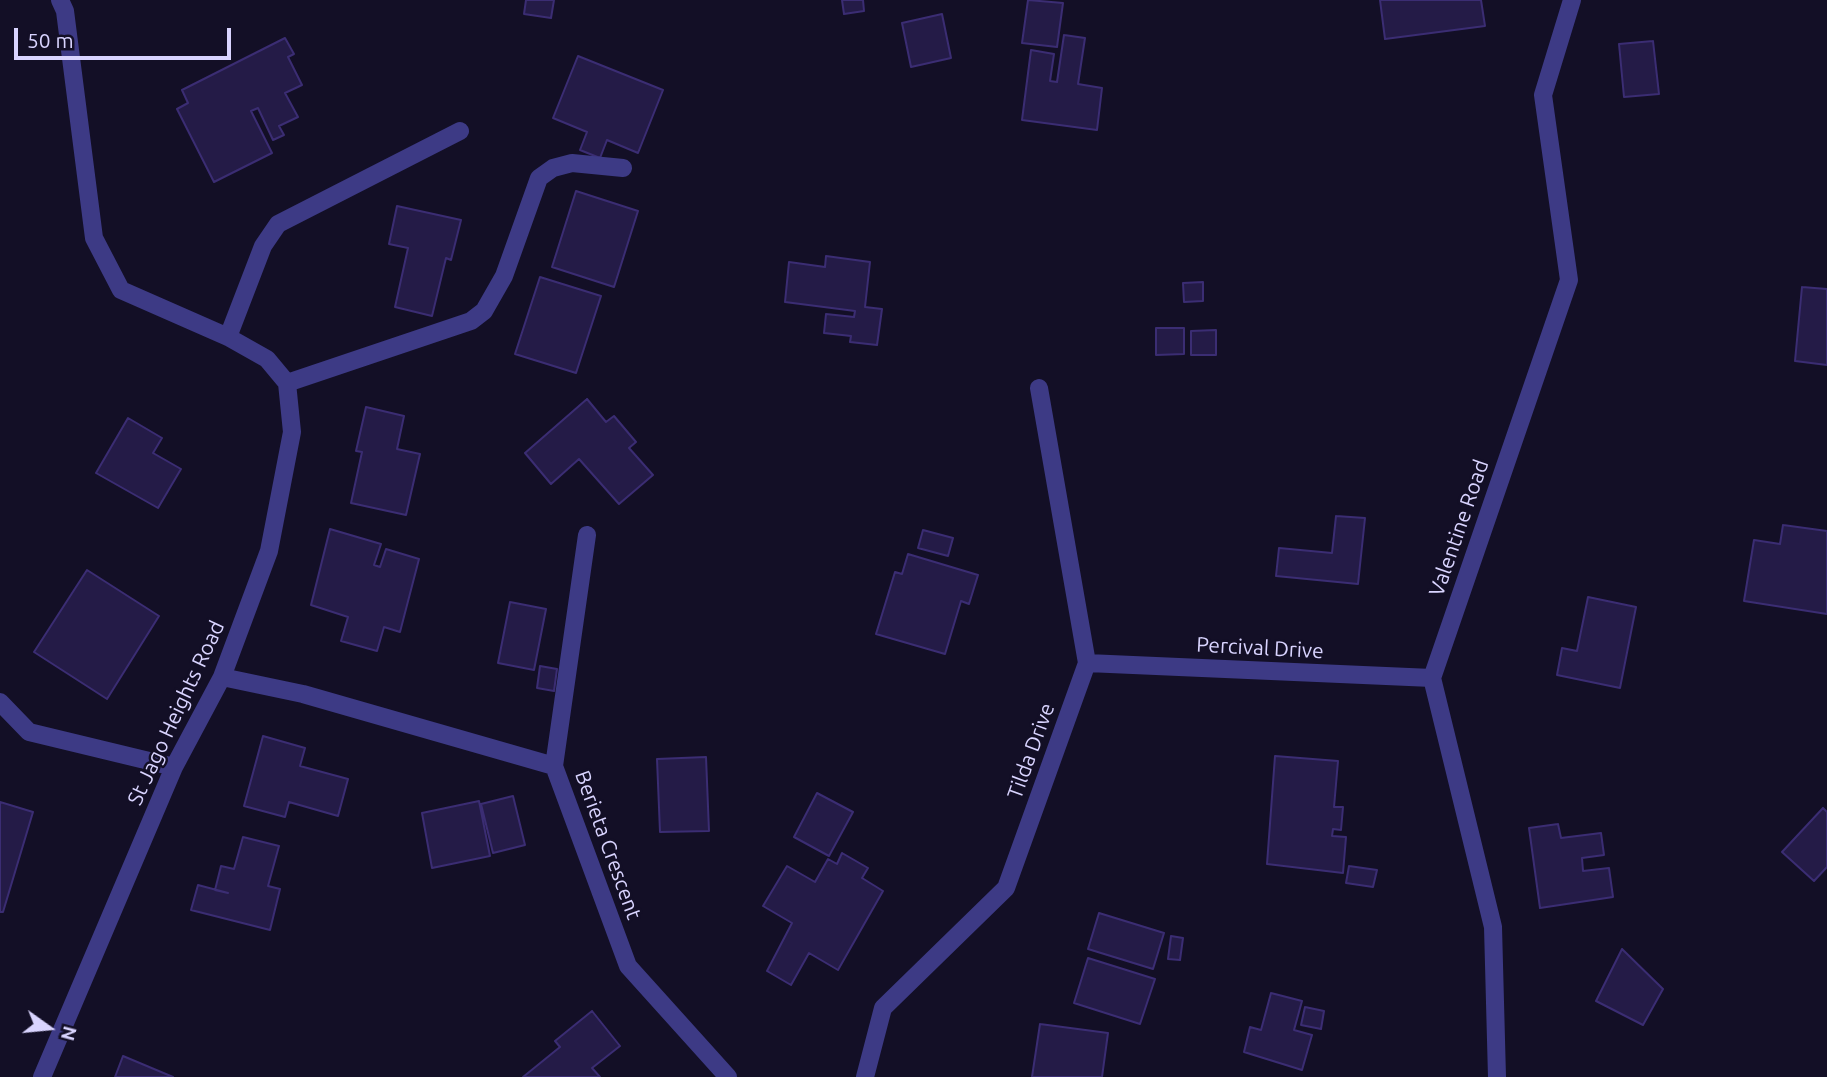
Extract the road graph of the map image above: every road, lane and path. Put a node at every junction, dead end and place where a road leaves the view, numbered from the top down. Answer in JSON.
{"nodes":[{"id":1,"x":60,"y":0,"type":"edge"},
{"id":2,"x":1572,"y":0,"type":"edge"},
{"id":3,"x":460,"y":131,"type":"dead end"},
{"id":4,"x":623,"y":168,"type":"dead end"},
{"id":5,"x":228,"y":337,"type":"junction"},
{"id":6,"x":287,"y":383,"type":"junction"},
{"id":7,"x":1039,"y":388,"type":"dead end"},
{"id":8,"x":587,"y":535,"type":"dead end"},
{"id":9,"x":1087,"y":663,"type":"junction"},
{"id":10,"x":222,"y":677,"type":"junction"},
{"id":11,"x":1432,"y":678,"type":"junction"},
{"id":12,"x":0,"y":702,"type":"edge"},
{"id":13,"x":554,"y":766,"type":"junction"},
{"id":14,"x":174,"y":767,"type":"junction"},
{"id":15,"x":43,"y":1077,"type":"edge"},
{"id":16,"x":728,"y":1077,"type":"edge"},
{"id":17,"x":865,"y":1077,"type":"edge"},
{"id":18,"x":1497,"y":1077,"type":"edge"}],
"edges":[{"from":1,"to":5,"type":"street"},
{"from":2,"to":11,"type":"street","name":"Valentine Road"},
{"from":3,"to":5,"type":"street"},
{"from":4,"to":6,"type":"street"},
{"from":5,"to":6,"type":"street"},
{"from":6,"to":10,"type":"street","name":"St Jago Heights Road"},
{"from":7,"to":9,"type":"street","name":"Tilda Drive"},
{"from":8,"to":13,"type":"street"},
{"from":9,"to":11,"type":"street","name":"Percival Drive"},
{"from":9,"to":17,"type":"street","name":"Tilda Drive"},
{"from":10,"to":13,"type":"street","name":"Berieta Crescent"},
{"from":10,"to":14,"type":"street","name":"St Jago Heights Road"},
{"from":11,"to":18,"type":"street"},
{"from":12,"to":14,"type":"street"},
{"from":13,"to":16,"type":"street","name":"Berieta Crescent"},
{"from":14,"to":15,"type":"street","name":"St Jago Heights Road"}]}
